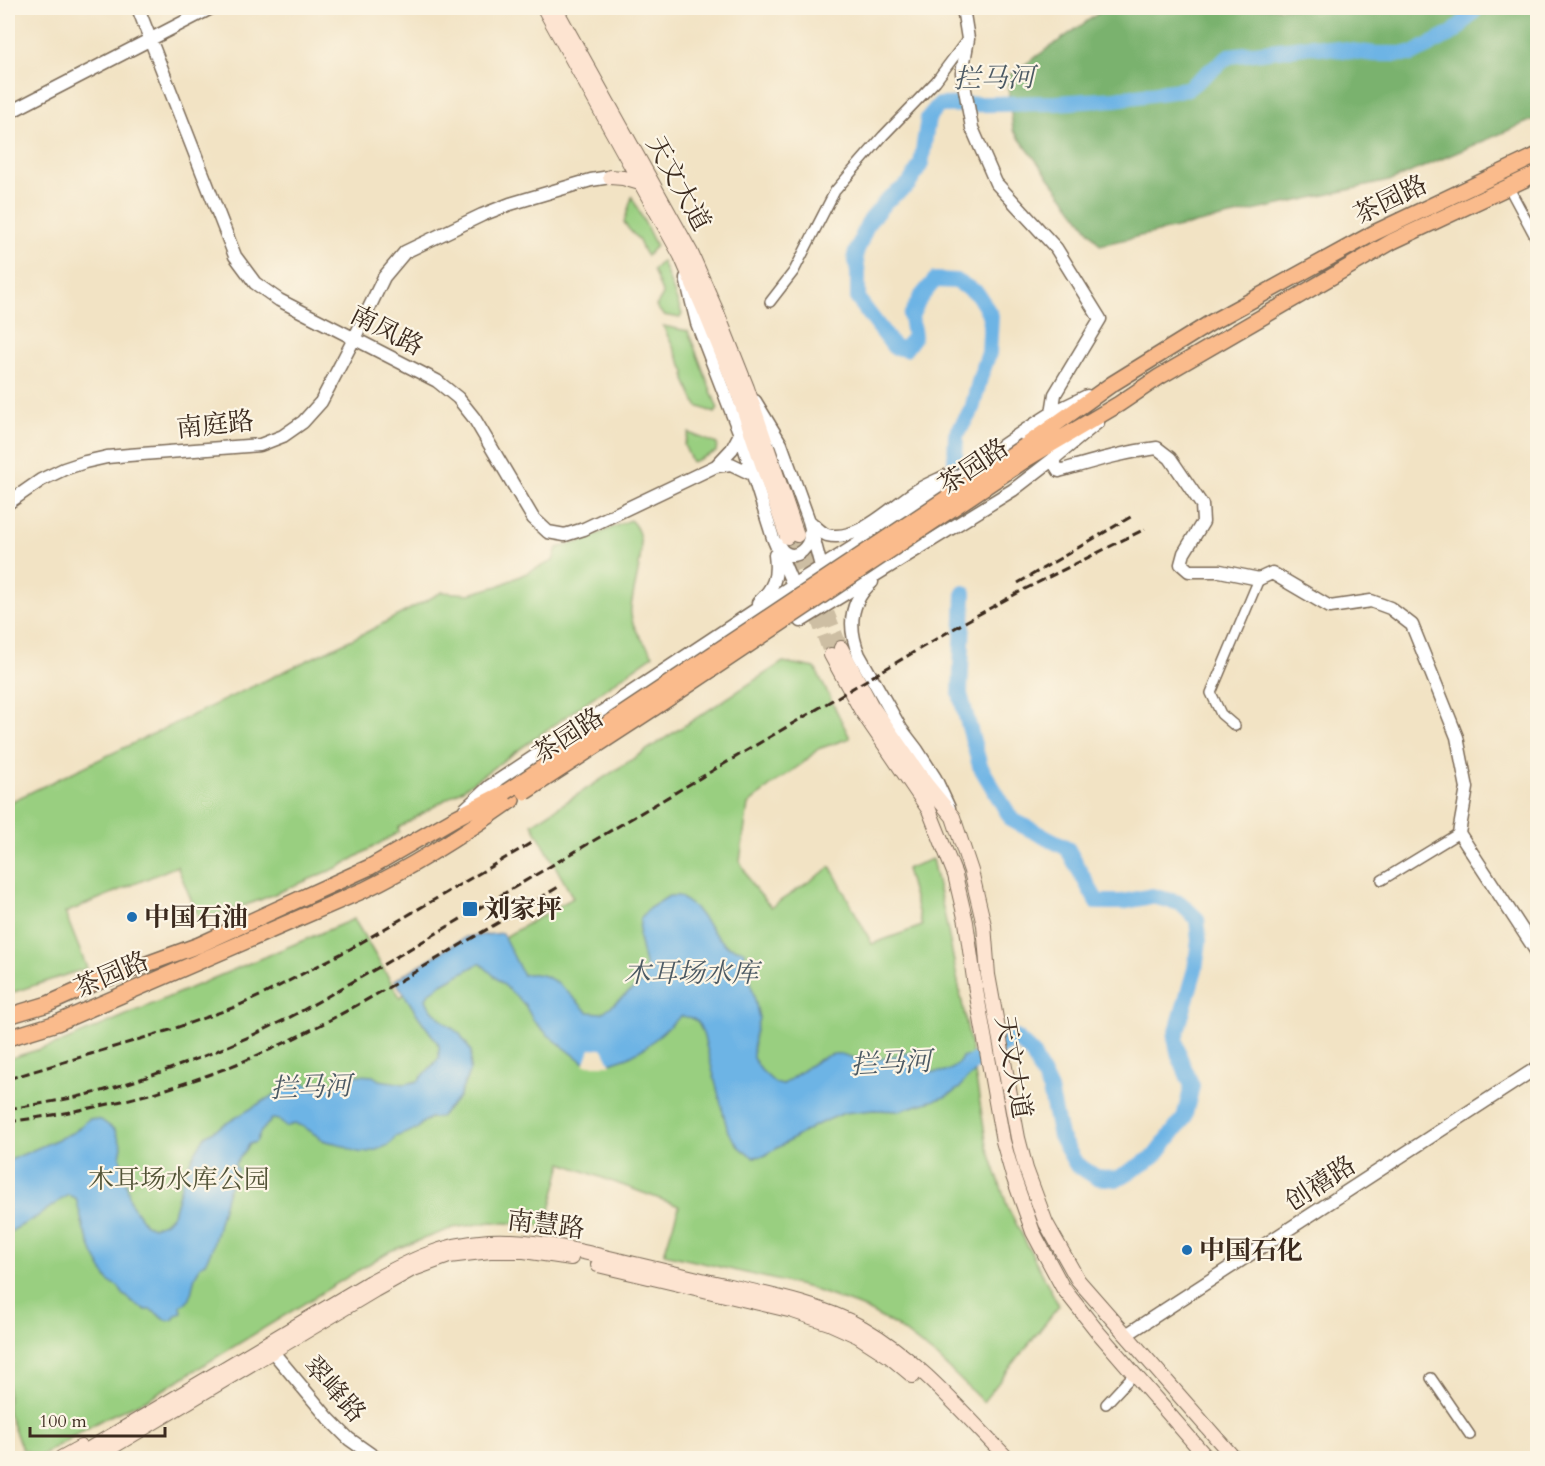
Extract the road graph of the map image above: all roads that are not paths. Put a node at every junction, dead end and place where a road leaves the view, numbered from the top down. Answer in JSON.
{"nodes":[{"id":1,"x":138,"y":8,"type":"edge"},
{"id":2,"x":212,"y":8,"type":"edge"},
{"id":3,"x":544,"y":8,"type":"edge"},
{"id":4,"x":555,"y":8,"type":"edge"},
{"id":5,"x":963,"y":8,"type":"edge"},
{"id":6,"x":151,"y":39,"type":"junction"},
{"id":7,"x":968,"y":39,"type":"junction"},
{"id":8,"x":8,"y":113,"type":"edge"},
{"id":9,"x":623,"y":151,"type":"junction"},
{"id":10,"x":1538,"y":155,"type":"edge"},
{"id":11,"x":1538,"y":173,"type":"edge"},
{"id":12,"x":610,"y":177,"type":"junction"},
{"id":13,"x":640,"y":183,"type":"junction"},
{"id":14,"x":1508,"y":186,"type":"junction"},
{"id":15,"x":1538,"y":242,"type":"edge"},
{"id":16,"x":681,"y":256,"type":"junction"},
{"id":17,"x":770,"y":302,"type":"dead end"},
{"id":18,"x":354,"y":339,"type":"junction"},
{"id":19,"x":1112,"y":384,"type":"junction"},
{"id":20,"x":747,"y":388,"type":"junction"},
{"id":21,"x":1119,"y":404,"type":"junction"},
{"id":22,"x":1052,"y":413,"type":"junction"},
{"id":23,"x":740,"y":434,"type":"junction"},
{"id":24,"x":1026,"y":452,"type":"junction"},
{"id":25,"x":988,"y":455,"type":"junction"},
{"id":26,"x":1053,"y":460,"type":"junction"},
{"id":27,"x":716,"y":466,"type":"junction"},
{"id":28,"x":754,"y":475,"type":"junction"},
{"id":29,"x":8,"y":503,"type":"edge"},
{"id":30,"x":809,"y":521,"type":"junction"},
{"id":31,"x":872,"y":535,"type":"junction"},
{"id":32,"x":786,"y":537,"type":"junction"},
{"id":33,"x":889,"y":567,"type":"junction"},
{"id":34,"x":821,"y":568,"type":"junction"},
{"id":35,"x":1259,"y":579,"type":"junction"},
{"id":36,"x":793,"y":585,"type":"junction"},
{"id":37,"x":833,"y":600,"type":"junction"},
{"id":38,"x":742,"y":620,"type":"junction"},
{"id":39,"x":801,"y":621,"type":"joint"},
{"id":40,"x":842,"y":648,"type":"junction"},
{"id":41,"x":1235,"y":726,"type":"dead end"},
{"id":42,"x":509,"y":796,"type":"junction"},
{"id":43,"x":455,"y":818,"type":"junction"},
{"id":44,"x":1459,"y":833,"type":"junction"},
{"id":45,"x":1382,"y":880,"type":"dead end"},
{"id":46,"x":1538,"y":954,"type":"edge"},
{"id":47,"x":8,"y":1016,"type":"edge"},
{"id":48,"x":8,"y":1038,"type":"edge"},
{"id":49,"x":1538,"y":1067,"type":"edge"},
{"id":50,"x":1126,"y":1335,"type":"junction"},
{"id":51,"x":269,"y":1348,"type":"junction"},
{"id":52,"x":1134,"y":1374,"type":"junction"},
{"id":53,"x":1431,"y":1378,"type":"dead end"},
{"id":54,"x":1107,"y":1404,"type":"dead end"},
{"id":55,"x":132,"y":1424,"type":"junction"},
{"id":56,"x":1470,"y":1435,"type":"dead end"},
{"id":57,"x":96,"y":1457,"type":"edge"},
{"id":58,"x":61,"y":1458,"type":"edge"},
{"id":59,"x":74,"y":1458,"type":"edge"},
{"id":60,"x":376,"y":1458,"type":"edge"},
{"id":61,"x":994,"y":1458,"type":"edge"},
{"id":62,"x":1007,"y":1458,"type":"edge"},
{"id":63,"x":1208,"y":1458,"type":"edge"},
{"id":64,"x":1234,"y":1458,"type":"edge"}],
"edges":[{"from":1,"to":6,"type":"street","name":"南凤路"},
{"from":2,"to":6,"type":"street"},
{"from":3,"to":9,"type":"main road","name":"天文大道"},
{"from":4,"to":20,"type":"main road","name":"天文大道"},
{"from":5,"to":7,"type":"street"},
{"from":6,"to":8,"type":"street"},
{"from":6,"to":18,"type":"street","name":"南凤路"},
{"from":7,"to":17,"type":"street"},
{"from":7,"to":22,"type":"street"},
{"from":9,"to":12,"type":"main road"},
{"from":9,"to":13,"type":"main road","name":"天文大道"},
{"from":10,"to":19,"type":"main road","name":"茶园路"},
{"from":11,"to":14,"type":"main road","name":"茶园路"},
{"from":12,"to":13,"type":"main road"},
{"from":12,"to":18,"type":"street","name":"南庭路"},
{"from":13,"to":16,"type":"main road","name":"天文大道"},
{"from":14,"to":15,"type":"street"},
{"from":14,"to":21,"type":"main road","name":"茶园路"},
{"from":16,"to":23,"type":"street","name":"天文大道"},
{"from":16,"to":32,"type":"main road","name":"天文大道"},
{"from":18,"to":27,"type":"street","name":"南凤路"},
{"from":18,"to":29,"type":"street","name":"南庭路"},
{"from":19,"to":22,"type":"street","name":"茶园路"},
{"from":19,"to":24,"type":"main road","name":"茶园路"},
{"from":20,"to":30,"type":"street","name":"天文大道"},
{"from":20,"to":32,"type":"main road","name":"天文大道"},
{"from":21,"to":24,"type":"main road","name":"茶园路"},
{"from":21,"to":26,"type":"street","name":"茶园路"},
{"from":22,"to":25,"type":"street","name":"茶园路"},
{"from":23,"to":27,"type":"street"},
{"from":23,"to":28,"type":"street","name":"天文大道"},
{"from":24,"to":42,"type":"main road","name":"茶园路","bridge":true},
{"from":25,"to":30,"type":"street"},
{"from":25,"to":31,"type":"street","name":"茶园路"},
{"from":26,"to":33,"type":"street","name":"茶园路"},
{"from":26,"to":35,"type":"street"},
{"from":27,"to":28,"type":"street"},
{"from":28,"to":32,"type":"street","name":"天文大道"},
{"from":30,"to":32,"type":"street"},
{"from":30,"to":34,"type":"street","name":"天文大道"},
{"from":31,"to":33,"type":"street"},
{"from":31,"to":34,"type":"street","name":"茶园路"},
{"from":32,"to":36,"type":"street","name":"天文大道"},
{"from":32,"to":38,"type":"street"},
{"from":33,"to":37,"type":"street","name":"茶园路"},
{"from":33,"to":40,"type":"street"},
{"from":34,"to":36,"type":"street","name":"茶园路"},
{"from":34,"to":37,"type":"street","name":"天文大道"},
{"from":35,"to":41,"type":"street"},
{"from":35,"to":44,"type":"street"},
{"from":36,"to":38,"type":"street","name":"茶园路"},
{"from":36,"to":39,"type":"street","name":"天文大道"},
{"from":37,"to":39,"type":"street","name":"茶园路"},
{"from":38,"to":43,"type":"street","name":"茶园路"},
{"from":40,"to":50,"type":"main road","name":"天文大道"},
{"from":40,"to":52,"type":"main road","name":"天文大道"},
{"from":42,"to":43,"type":"main road","name":"茶园路"},
{"from":42,"to":48,"type":"main road","name":"茶园路"},
{"from":43,"to":47,"type":"main road","name":"茶园路"},
{"from":44,"to":45,"type":"street"},
{"from":44,"to":46,"type":"street"},
{"from":49,"to":50,"type":"street","name":"创禧路"},
{"from":50,"to":64,"type":"main road","name":"天文大道"},
{"from":51,"to":55,"type":"main road","name":"南慧路"},
{"from":51,"to":57,"type":"main road","name":"南慧路"},
{"from":51,"to":60,"type":"street","name":"翠峰路"},
{"from":51,"to":61,"type":"main road","name":"南慧路"},
{"from":51,"to":62,"type":"main road","name":"南慧路"},
{"from":52,"to":54,"type":"street"},
{"from":52,"to":63,"type":"main road","name":"天文大道"},
{"from":53,"to":56,"type":"street"},
{"from":55,"to":58,"type":"main road"},
{"from":55,"to":59,"type":"main road","name":"南慧路"}]}
